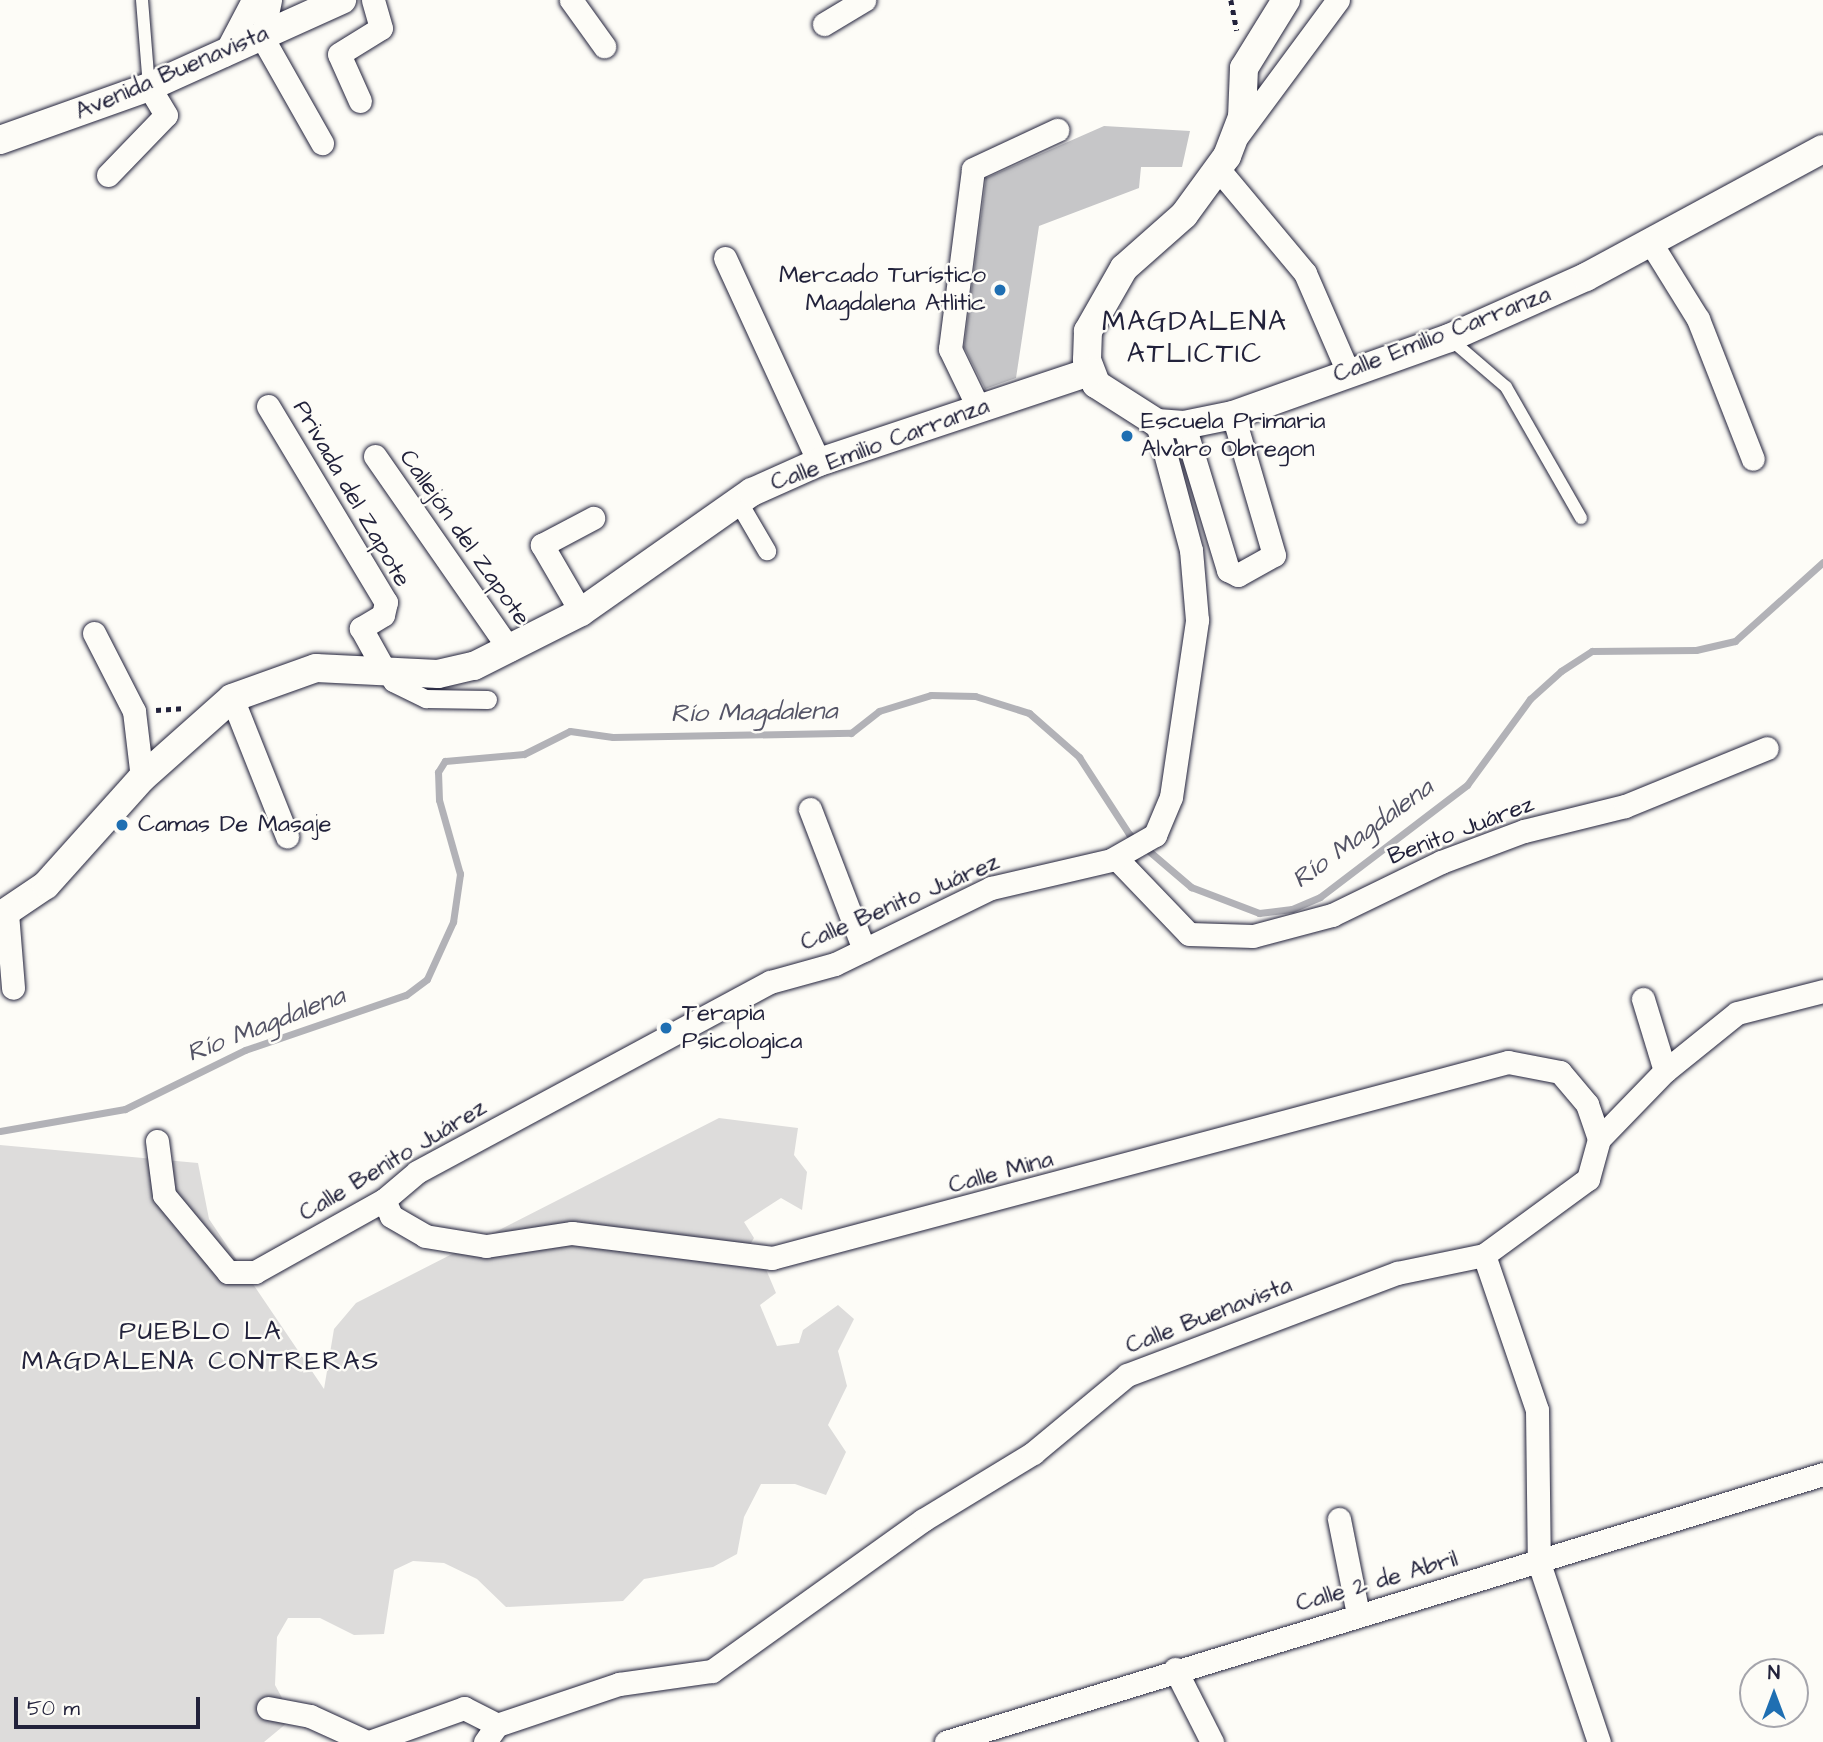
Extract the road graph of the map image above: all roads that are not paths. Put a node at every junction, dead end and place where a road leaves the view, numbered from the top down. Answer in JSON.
{"nodes":[{"id":1,"x":142,"y":0,"type":"edge"},
{"id":2,"x":253,"y":0,"type":"edge"},
{"id":3,"x":270,"y":0,"type":"edge"},
{"id":4,"x":342,"y":0,"type":"edge"},
{"id":5,"x":373,"y":0,"type":"edge"},
{"id":6,"x":571,"y":0,"type":"edge"},
{"id":7,"x":864,"y":0,"type":"edge"},
{"id":8,"x":1286,"y":0,"type":"edge"},
{"id":9,"x":1338,"y":0,"type":"edge"},
{"id":10,"x":824,"y":24,"type":"dead end"},
{"id":11,"x":262,"y":37,"type":"junction"},
{"id":12,"x":604,"y":46,"type":"dead end"},
{"id":13,"x":224,"y":55,"type":"junction"},
{"id":14,"x":149,"y":87,"type":"junction"},
{"id":15,"x":360,"y":101,"type":"dead end"},
{"id":16,"x":1057,"y":130,"type":"dead end"},
{"id":17,"x":0,"y":140,"type":"edge"},
{"id":18,"x":1234,"y":141,"type":"junction"},
{"id":19,"x":321,"y":143,"type":"dead end"},
{"id":20,"x":1823,"y":149,"type":"edge"},
{"id":21,"x":1219,"y":170,"type":"junction"},
{"id":22,"x":108,"y":175,"type":"dead end"},
{"id":23,"x":1649,"y":240,"type":"junction"},
{"id":24,"x":725,"y":258,"type":"dead end"},
{"id":25,"x":1449,"y":338,"type":"junction"},
{"id":26,"x":1090,"y":372,"type":"junction"},
{"id":27,"x":1348,"y":372,"type":"junction"},
{"id":28,"x":268,"y":405,"type":"dead end"},
{"id":29,"x":979,"y":409,"type":"junction"},
{"id":30,"x":1233,"y":415,"type":"junction"},
{"id":31,"x":1171,"y":424,"type":"junction"},
{"id":32,"x":375,"y":456,"type":"dead end"},
{"id":33,"x":1754,"y":460,"type":"dead end"},
{"id":34,"x":819,"y":462,"type":"junction"},
{"id":35,"x":738,"y":503,"type":"junction"},
{"id":36,"x":593,"y":518,"type":"dead end"},
{"id":37,"x":1581,"y":518,"type":"dead end"},
{"id":38,"x":767,"y":551,"type":"dead end"},
{"id":39,"x":581,"y":612,"type":"junction"},
{"id":40,"x":94,"y":633,"type":"dead end"},
{"id":41,"x":510,"y":650,"type":"junction"},
{"id":42,"x":386,"y":673,"type":"junction"},
{"id":43,"x":232,"y":698,"type":"junction"},
{"id":44,"x":488,"y":700,"type":"dead end"},
{"id":45,"x":1767,"y":748,"type":"dead end"},
{"id":46,"x":142,"y":778,"type":"junction"},
{"id":47,"x":810,"y":809,"type":"dead end"},
{"id":48,"x":287,"y":836,"type":"dead end"},
{"id":49,"x":1119,"y":857,"type":"junction"},
{"id":50,"x":4,"y":914,"type":"edge"},
{"id":51,"x":864,"y":950,"type":"junction"},
{"id":52,"x":13,"y":988,"type":"dead end"},
{"id":53,"x":1823,"y":991,"type":"edge"},
{"id":54,"x":1643,"y":999,"type":"dead end"},
{"id":55,"x":1665,"y":1071,"type":"junction"},
{"id":56,"x":1600,"y":1139,"type":"junction"},
{"id":57,"x":157,"y":1141,"type":"dead end"},
{"id":58,"x":384,"y":1200,"type":"junction"},
{"id":59,"x":1484,"y":1255,"type":"junction"},
{"id":60,"x":1823,"y":1474,"type":"edge"},
{"id":61,"x":1339,"y":1519,"type":"dead end"},
{"id":62,"x":1539,"y":1563,"type":"junction"},
{"id":63,"x":1358,"y":1614,"type":"junction"},
{"id":64,"x":1175,"y":1669,"type":"junction"},
{"id":65,"x":268,"y":1708,"type":"dead end"},
{"id":66,"x":491,"y":1734,"type":"edge"},
{"id":67,"x":368,"y":1742,"type":"edge"},
{"id":68,"x":946,"y":1742,"type":"edge"},
{"id":69,"x":1212,"y":1742,"type":"edge"},
{"id":70,"x":1598,"y":1742,"type":"edge"}],
"edges":[{"from":1,"to":14,"type":"lane"},
{"from":2,"to":13,"type":"street"},
{"from":3,"to":11,"type":"street"},
{"from":4,"to":11,"type":"street","name":"Avenida Buenavista"},
{"from":5,"to":15,"type":"street"},
{"from":6,"to":12,"type":"street"},
{"from":7,"to":10,"type":"street"},
{"from":8,"to":18,"type":"street"},
{"from":9,"to":18,"type":"street"},
{"from":11,"to":13,"type":"street","name":"Avenida Buenavista"},
{"from":11,"to":19,"type":"street"},
{"from":13,"to":14,"type":"street","name":"Avenida Buenavista"},
{"from":14,"to":17,"type":"street","name":"Avenida Buenavista"},
{"from":14,"to":22,"type":"street"},
{"from":16,"to":29,"type":"street"},
{"from":18,"to":21,"type":"street"},
{"from":20,"to":23,"type":"street","name":"Calle Emilio Carranza"},
{"from":21,"to":26,"type":"street"},
{"from":21,"to":27,"type":"street"},
{"from":23,"to":25,"type":"street","name":"Calle Emilio Carranza"},
{"from":23,"to":33,"type":"street"},
{"from":24,"to":34,"type":"street"},
{"from":25,"to":27,"type":"street","name":"Calle Emilio Carranza"},
{"from":25,"to":37,"type":"lane"},
{"from":26,"to":29,"type":"street","name":"Calle Emilio Carranza"},
{"from":26,"to":31,"type":"street"},
{"from":27,"to":30,"type":"street","name":"Calle Emilio Carranza"},
{"from":28,"to":42,"type":"street","name":"Privada del Zapote"},
{"from":29,"to":34,"type":"street","name":"Calle Emilio Carranza"},
{"from":30,"to":31,"type":"street","name":"Calle Emilio Carranza"},
{"from":30,"to":31,"type":"street"},
{"from":31,"to":49,"type":"street","name":"Calle Benito Juárez"},
{"from":32,"to":41,"type":"street","name":"Callejón del Zapote"},
{"from":34,"to":35,"type":"street","name":"Calle Emilio Carranza"},
{"from":35,"to":38,"type":"street"},
{"from":35,"to":39,"type":"street","name":"Calle Emilio Carranza"},
{"from":36,"to":39,"type":"street"},
{"from":39,"to":41,"type":"street","name":"Calle Emilio Carranza"},
{"from":40,"to":46,"type":"street"},
{"from":41,"to":42,"type":"street","name":"Calle Emilio Carranza"},
{"from":42,"to":43,"type":"street","name":"Calle Emilio Carranza"},
{"from":42,"to":44,"type":"street"},
{"from":43,"to":46,"type":"street","name":"Calle Emilio Carranza"},
{"from":43,"to":48,"type":"street"},
{"from":45,"to":49,"type":"street","name":"Benito Juárez"},
{"from":46,"to":50,"type":"street","name":"Calle Emilio Carranza"},
{"from":47,"to":51,"type":"street"},
{"from":49,"to":51,"type":"street","name":"Calle Benito Juárez"},
{"from":50,"to":52,"type":"street"},
{"from":51,"to":58,"type":"street","name":"Calle Benito Juárez"},
{"from":53,"to":55,"type":"street","name":"Calle Buenavista"},
{"from":54,"to":55,"type":"street"},
{"from":55,"to":56,"type":"street","name":"Calle Buenavista"},
{"from":56,"to":58,"type":"street","name":"Calle Mina"},
{"from":56,"to":59,"type":"street","name":"Calle Buenavista"},
{"from":57,"to":58,"type":"street","name":"Calle Benito Juárez"},
{"from":59,"to":62,"type":"street"},
{"from":59,"to":66,"type":"street","name":"Calle Buenavista"},
{"from":60,"to":62,"type":"street","name":"Calle 2 de Abril"},
{"from":61,"to":63,"type":"street"},
{"from":62,"to":63,"type":"street","name":"Calle 2 de Abril"},
{"from":62,"to":70,"type":"street"},
{"from":63,"to":64,"type":"street","name":"Calle 2 de Abril"},
{"from":64,"to":68,"type":"street","name":"Calle 2 de Abril"},
{"from":64,"to":69,"type":"street"},
{"from":65,"to":67,"type":"street"},
{"from":66,"to":67,"type":"street"}]}
